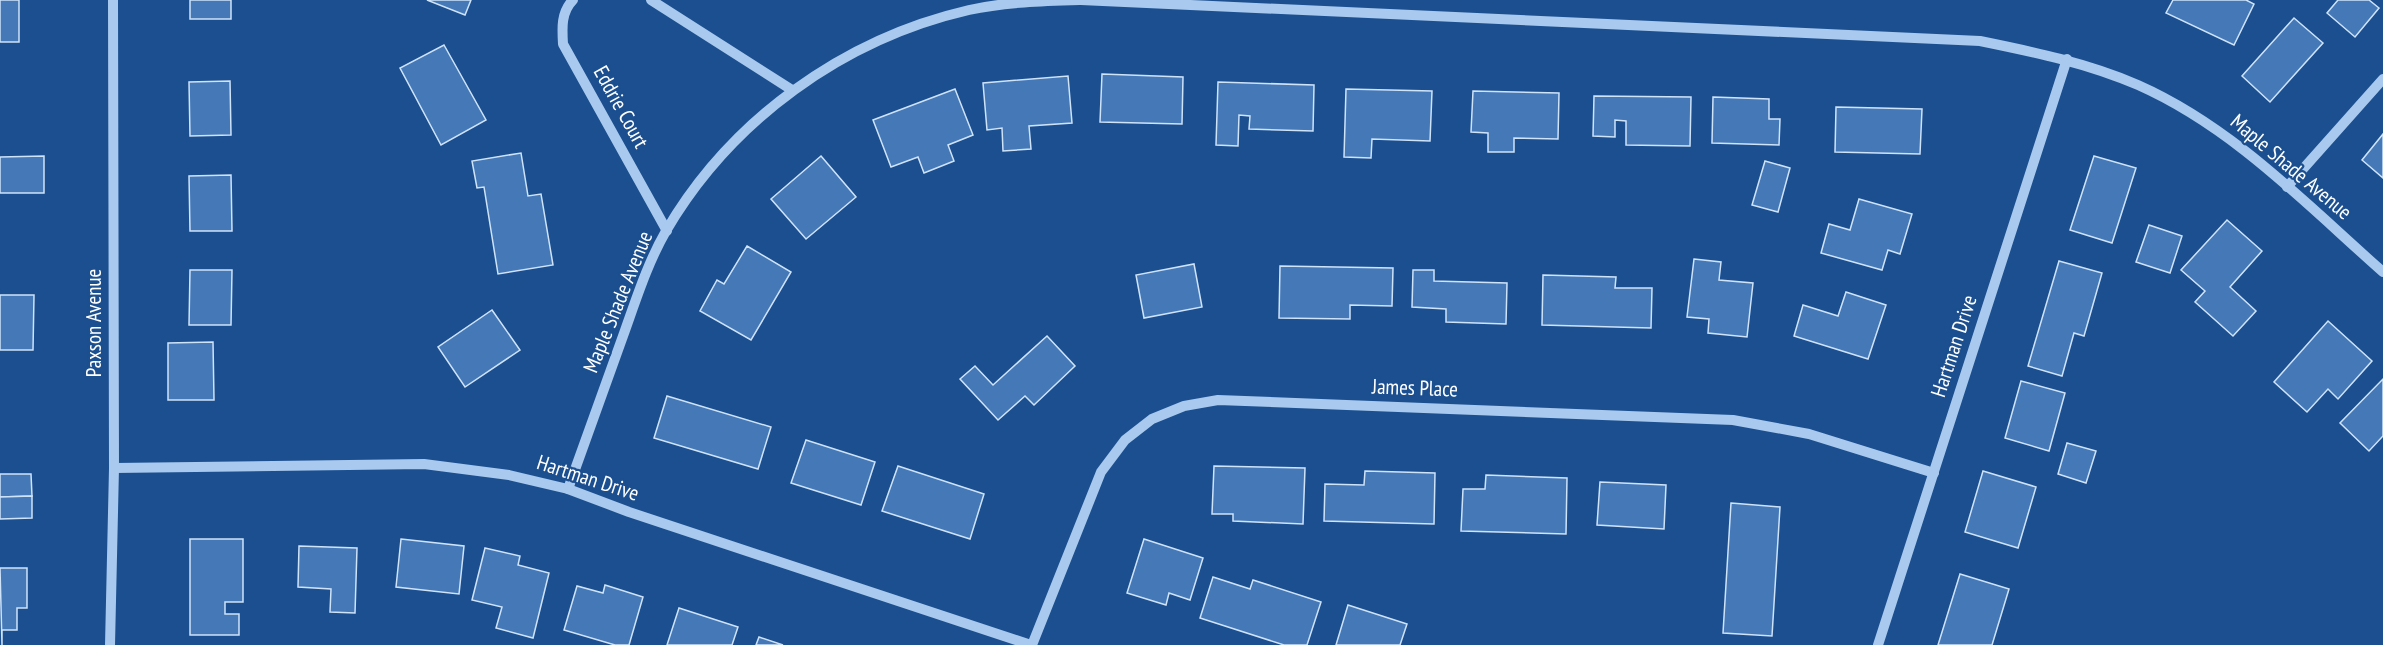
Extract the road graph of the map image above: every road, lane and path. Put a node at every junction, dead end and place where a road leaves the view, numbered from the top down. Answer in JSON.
{"nodes":[{"id":1,"x":113,"y":0,"type":"edge"},
{"id":2,"x":573,"y":0,"type":"edge"},
{"id":3,"x":651,"y":0,"type":"edge"},
{"id":4,"x":2067,"y":59,"type":"junction"},
{"id":5,"x":2383,"y":79,"type":"edge"},
{"id":6,"x":792,"y":90,"type":"junction"},
{"id":7,"x":2287,"y":187,"type":"junction"},
{"id":8,"x":667,"y":231,"type":"junction"},
{"id":9,"x":2383,"y":272,"type":"edge"},
{"id":10,"x":114,"y":468,"type":"junction"},
{"id":11,"x":1934,"y":472,"type":"junction"},
{"id":12,"x":568,"y":489,"type":"junction"},
{"id":13,"x":110,"y":645,"type":"edge"},
{"id":14,"x":1031,"y":645,"type":"edge"},
{"id":15,"x":1878,"y":645,"type":"edge"}],
"edges":[{"from":1,"to":10,"type":"street","name":"Paxson Avenue"},
{"from":2,"to":8,"type":"street","name":"Eddrie Court"},
{"from":3,"to":6,"type":"street"},
{"from":4,"to":6,"type":"street","name":"Maple Shade Avenue"},
{"from":4,"to":7,"type":"street","name":"Maple Shade Avenue"},
{"from":4,"to":11,"type":"street","name":"Hartman Drive"},
{"from":5,"to":7,"type":"street"},
{"from":6,"to":8,"type":"street","name":"Maple Shade Avenue"},
{"from":7,"to":9,"type":"street","name":"Maple Shade Avenue"},
{"from":8,"to":12,"type":"street","name":"Maple Shade Avenue"},
{"from":10,"to":12,"type":"street","name":"Hartman Drive"},
{"from":10,"to":13,"type":"street","name":"Paxson Avenue"},
{"from":11,"to":14,"type":"street","name":"James Place"},
{"from":11,"to":15,"type":"street","name":"Hartman Drive"},
{"from":12,"to":14,"type":"street","name":"Hartman Drive"}]}
